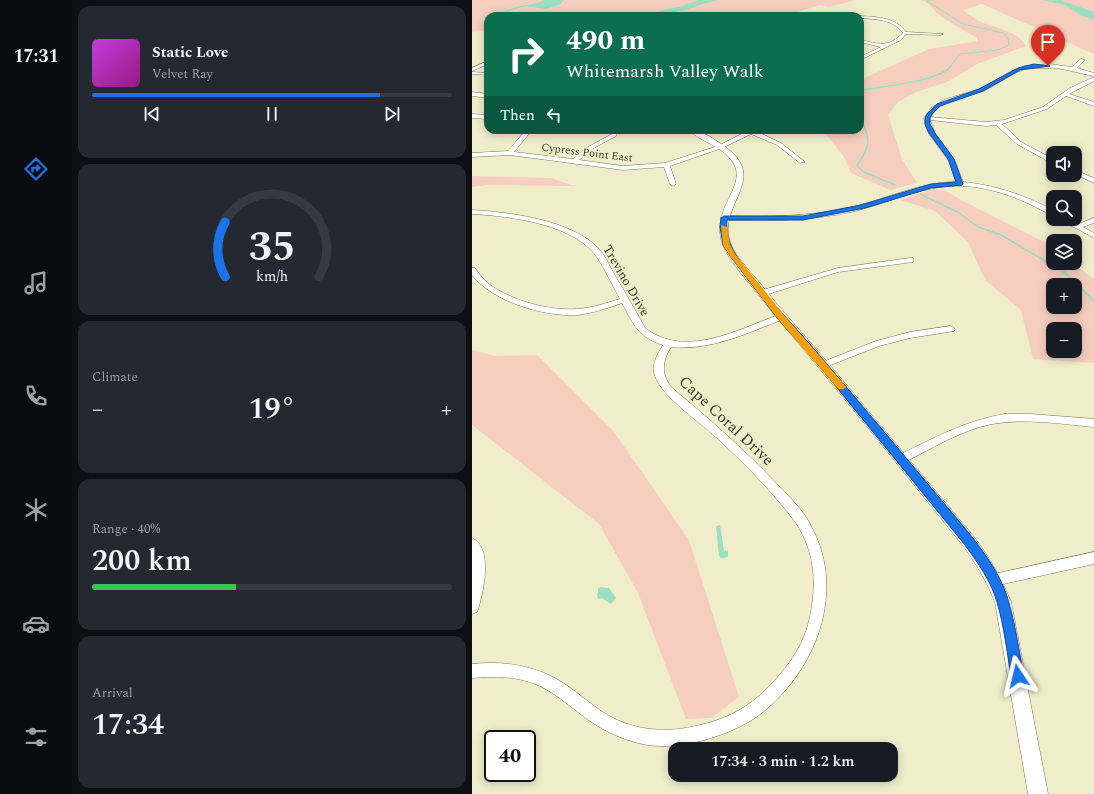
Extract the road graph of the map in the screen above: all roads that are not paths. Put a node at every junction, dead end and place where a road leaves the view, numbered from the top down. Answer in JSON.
{"nodes":[{"id":1,"x":864,"y":18,"type":"edge"},
{"id":2,"x":905,"y":33,"type":"junction"},
{"id":3,"x":941,"y":34,"type":"dead end"},
{"id":4,"x":864,"y":42,"type":"edge"},
{"id":5,"x":884,"y":46,"type":"junction"},
{"id":6,"x":864,"y":57,"type":"edge"},
{"id":7,"x":1083,"y":60,"type":"dead end"},
{"id":8,"x":484,"y":64,"type":"edge"},
{"id":9,"x":1074,"y":68,"type":"junction"},
{"id":10,"x":472,"y":72,"type":"edge"},
{"id":11,"x":484,"y":74,"type":"edge"},
{"id":12,"x":1094,"y":75,"type":"edge"},
{"id":13,"x":1094,"y":79,"type":"edge"},
{"id":14,"x":472,"y":94,"type":"edge"},
{"id":15,"x":1065,"y":94,"type":"junction"},
{"id":16,"x":484,"y":96,"type":"edge"},
{"id":17,"x":1094,"y":104,"type":"edge"},
{"id":18,"x":472,"y":116,"type":"edge"},
{"id":19,"x":484,"y":117,"type":"edge"},
{"id":20,"x":927,"y":118,"type":"junction"},
{"id":21,"x":998,"y":123,"type":"junction"},
{"id":22,"x":526,"y":134,"type":"edge"},
{"id":23,"x":699,"y":134,"type":"edge"},
{"id":24,"x":747,"y":134,"type":"edge"},
{"id":25,"x":762,"y":134,"type":"edge"},
{"id":26,"x":614,"y":135,"type":"dead end"},
{"id":27,"x":720,"y":147,"type":"junction"},
{"id":28,"x":510,"y":153,"type":"junction"},
{"id":29,"x":472,"y":155,"type":"edge"},
{"id":30,"x":1046,"y":158,"type":"edge"},
{"id":31,"x":574,"y":161,"type":"junction"},
{"id":32,"x":802,"y":162,"type":"dead end"},
{"id":33,"x":666,"y":165,"type":"junction"},
{"id":34,"x":1082,"y":175,"type":"edge"},
{"id":35,"x":1094,"y":181,"type":"edge"},
{"id":36,"x":673,"y":184,"type":"dead end"},
{"id":37,"x":960,"y":184,"type":"junction"},
{"id":38,"x":1046,"y":209,"type":"edge"},
{"id":39,"x":472,"y":212,"type":"edge"},
{"id":40,"x":724,"y":218,"type":"junction"},
{"id":41,"x":1094,"y":220,"type":"edge"},
{"id":42,"x":1077,"y":227,"type":"joint"},
{"id":43,"x":1094,"y":236,"type":"edge"},
{"id":44,"x":910,"y":260,"type":"dead end"},
{"id":45,"x":472,"y":270,"type":"edge"},
{"id":46,"x":762,"y":292,"type":"junction"},
{"id":47,"x":624,"y":300,"type":"junction"},
{"id":48,"x":781,"y":317,"type":"junction"},
{"id":49,"x":951,"y":329,"type":"dead end"},
{"id":50,"x":669,"y":343,"type":"junction"},
{"id":51,"x":823,"y":365,"type":"junction"},
{"id":52,"x":1094,"y":423,"type":"edge"},
{"id":53,"x":900,"y":459,"type":"junction"},
{"id":54,"x":472,"y":544,"type":"edge"},
{"id":55,"x":1094,"y":558,"type":"edge"},
{"id":56,"x":994,"y":580,"type":"junction"},
{"id":57,"x":472,"y":607,"type":"edge"},
{"id":58,"x":472,"y":671,"type":"edge"},
{"id":59,"x":1038,"y":794,"type":"edge"}],
"edges":[{"from":1,"to":2,"type":"street"},
{"from":2,"to":3,"type":"street"},
{"from":2,"to":5,"type":"street"},
{"from":4,"to":5,"type":"street"},
{"from":5,"to":6,"type":"street"},
{"from":7,"to":9,"type":"street"},
{"from":8,"to":10,"type":"street"},
{"from":9,"to":12,"type":"street"},
{"from":9,"to":20,"type":"street"},
{"from":10,"to":11,"type":"street"},
{"from":13,"to":15,"type":"street"},
{"from":14,"to":16,"type":"street"},
{"from":15,"to":17,"type":"street"},
{"from":15,"to":21,"type":"street"},
{"from":18,"to":19,"type":"street"},
{"from":20,"to":21,"type":"street"},
{"from":20,"to":37,"type":"street"},
{"from":21,"to":30,"type":"street"},
{"from":22,"to":28,"type":"street"},
{"from":23,"to":27,"type":"street"},
{"from":24,"to":27,"type":"street","name":"Cypress Point East"},
{"from":25,"to":32,"type":"street"},
{"from":26,"to":31,"type":"street"},
{"from":27,"to":33,"type":"street","name":"Cypress Point East"},
{"from":27,"to":40,"type":"street"},
{"from":28,"to":29,"type":"street","name":"Cypress Point East"},
{"from":28,"to":31,"type":"street","name":"Cypress Point East"},
{"from":31,"to":33,"type":"street","name":"Cypress Point East"},
{"from":33,"to":36,"type":"street"},
{"from":34,"to":35,"type":"street"},
{"from":37,"to":38,"type":"street"},
{"from":37,"to":40,"type":"street"},
{"from":39,"to":47,"type":"street","name":"Trevino Drive"},
{"from":40,"to":46,"type":"street"},
{"from":41,"to":42,"type":"street"},
{"from":42,"to":43,"type":"street"},
{"from":44,"to":46,"type":"street"},
{"from":45,"to":47,"type":"street"},
{"from":46,"to":48,"type":"street"},
{"from":47,"to":50,"type":"street","name":"Trevino Drive"},
{"from":48,"to":50,"type":"street","name":"Trevino Drive"},
{"from":48,"to":51,"type":"street"},
{"from":49,"to":51,"type":"street"},
{"from":50,"to":58,"type":"street","name":"Cape Coral Drive"},
{"from":51,"to":53,"type":"street"},
{"from":52,"to":53,"type":"street"},
{"from":53,"to":56,"type":"street"},
{"from":54,"to":57,"type":"street"},
{"from":55,"to":56,"type":"street"},
{"from":56,"to":59,"type":"street"}]}
